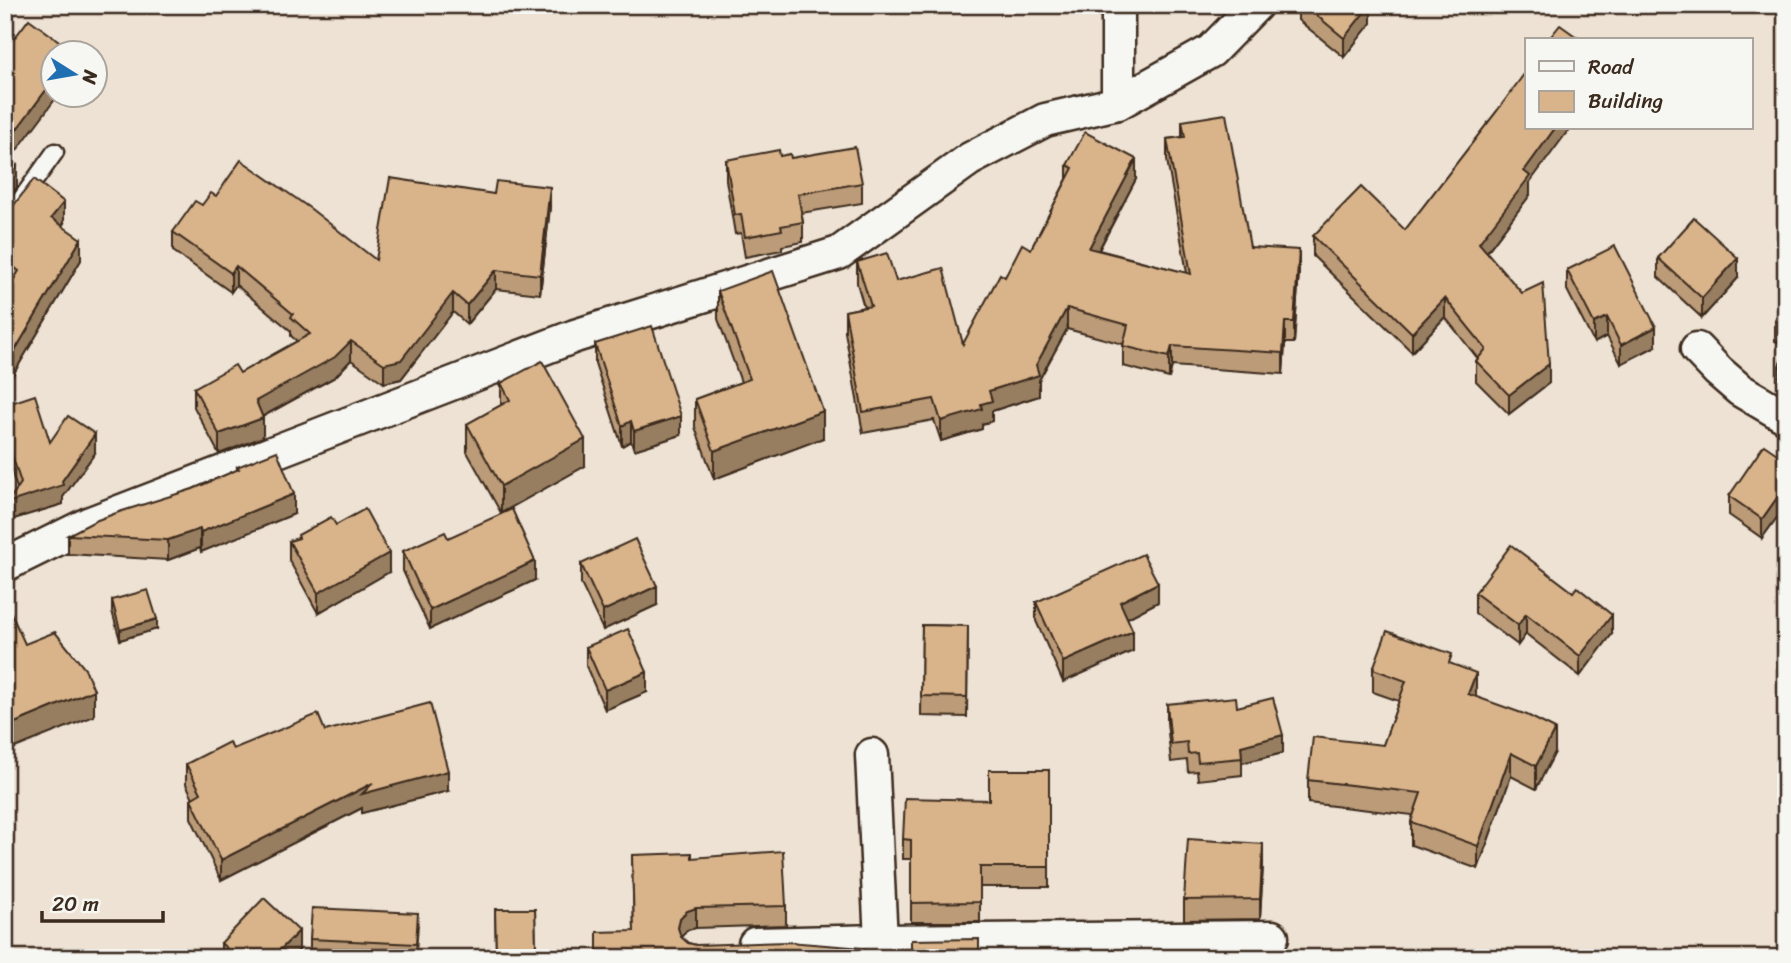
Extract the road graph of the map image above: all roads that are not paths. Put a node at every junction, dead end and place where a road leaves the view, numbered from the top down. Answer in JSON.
{"nodes":[{"id":1,"x":1118,"y":5,"type":"edge"},
{"id":2,"x":1256,"y":5,"type":"edge"},
{"id":3,"x":1118,"y":103,"type":"junction"},
{"id":4,"x":55,"y":152,"type":"dead end"},
{"id":5,"x":5,"y":222,"type":"edge"},
{"id":6,"x":1697,"y":349,"type":"dead end"},
{"id":7,"x":1786,"y":417,"type":"edge"},
{"id":8,"x":5,"y":565,"type":"edge"},
{"id":9,"x":872,"y":755,"type":"dead end"},
{"id":10,"x":1272,"y":937,"type":"dead end"},
{"id":11,"x":722,"y":945,"type":"edge"},
{"id":12,"x":880,"y":949,"type":"edge"}],
"edges":[{"from":1,"to":3,"type":"street"},
{"from":2,"to":3,"type":"street"},
{"from":3,"to":8,"type":"street"},
{"from":4,"to":5,"type":"lane"},
{"from":6,"to":7,"type":"street"},
{"from":9,"to":12,"type":"street"},
{"from":10,"to":12,"type":"street"},
{"from":11,"to":12,"type":"street"}]}
